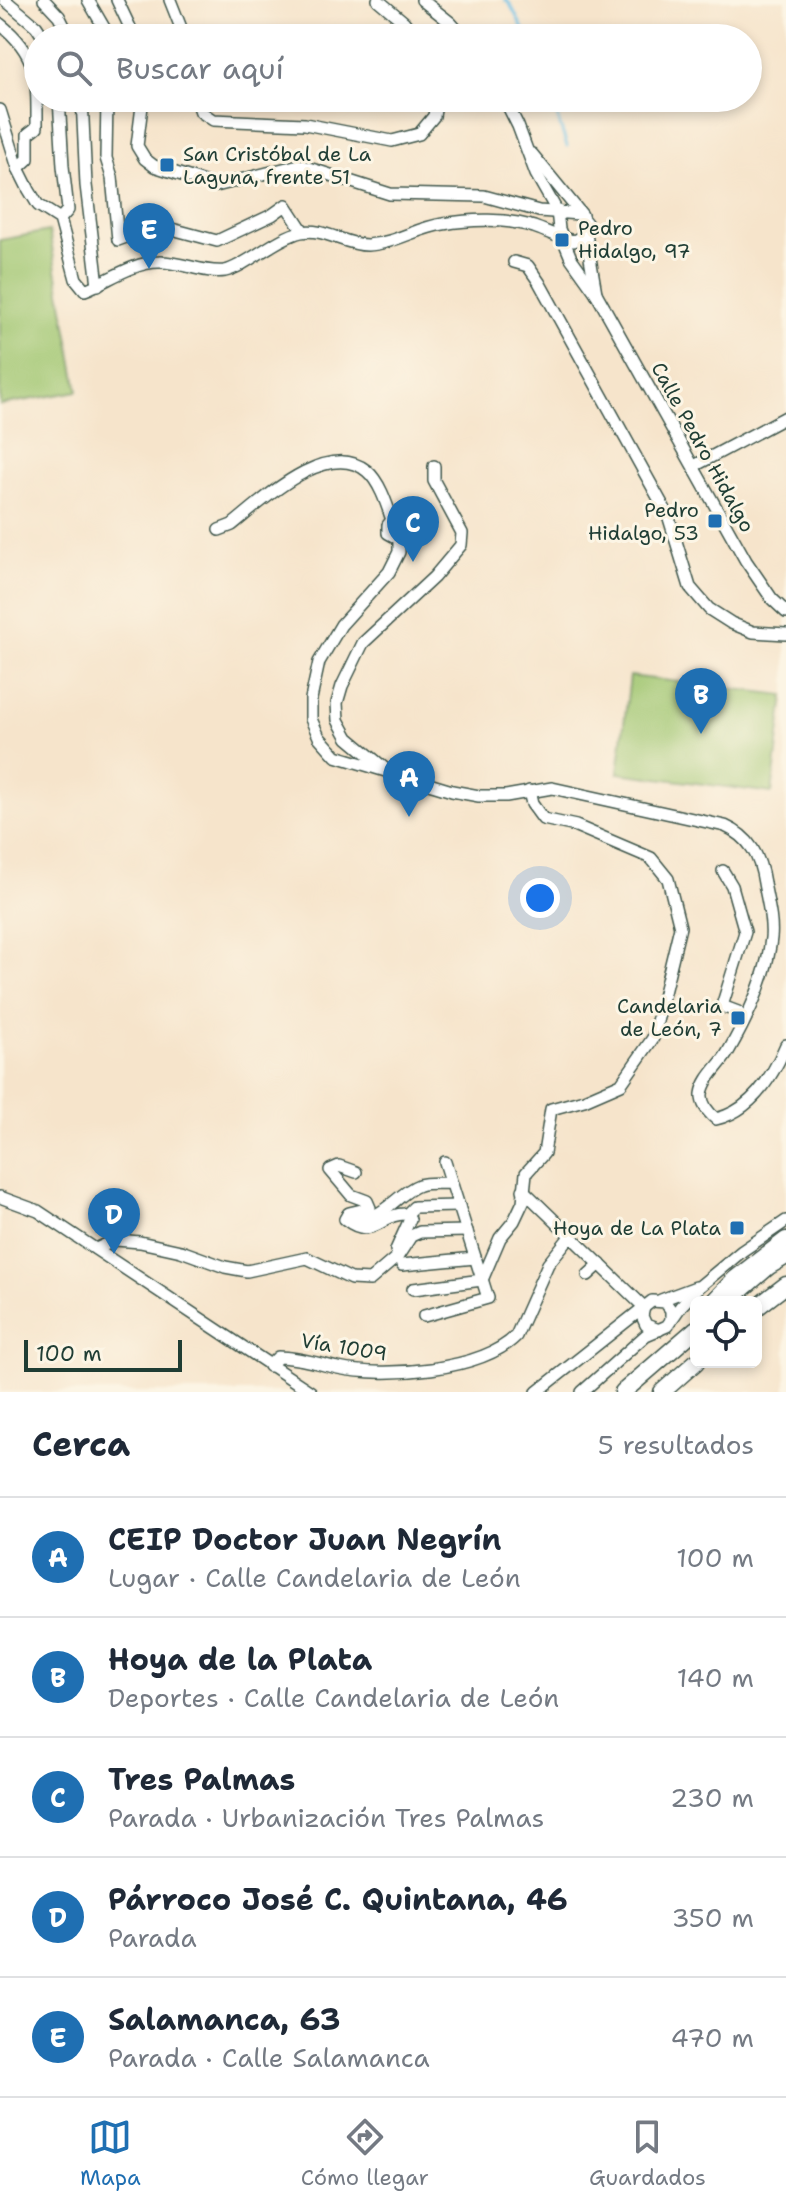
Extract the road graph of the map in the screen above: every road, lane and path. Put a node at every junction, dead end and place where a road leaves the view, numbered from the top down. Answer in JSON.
{"nodes":[{"id":1,"x":5,"y":0,"type":"edge"},
{"id":2,"x":44,"y":0,"type":"edge"},
{"id":3,"x":88,"y":0,"type":"edge"},
{"id":4,"x":117,"y":0,"type":"edge"},
{"id":5,"x":170,"y":0,"type":"edge"},
{"id":6,"x":378,"y":0,"type":"edge"},
{"id":7,"x":422,"y":0,"type":"edge"},
{"id":8,"x":0,"y":24,"type":"edge"},
{"id":9,"x":34,"y":24,"type":"edge"},
{"id":10,"x":63,"y":24,"type":"edge"},
{"id":11,"x":102,"y":24,"type":"edge"},
{"id":12,"x":128,"y":24,"type":"edge"},
{"id":13,"x":179,"y":24,"type":"edge"},
{"id":14,"x":406,"y":24,"type":"edge"},
{"id":15,"x":452,"y":24,"type":"edge"},
{"id":16,"x":24,"y":48,"type":"edge"},
{"id":17,"x":0,"y":110,"type":"edge"},
{"id":18,"x":37,"y":112,"type":"edge"},
{"id":19,"x":60,"y":112,"type":"edge"},
{"id":20,"x":83,"y":112,"type":"edge"},
{"id":21,"x":107,"y":112,"type":"edge"},
{"id":22,"x":141,"y":112,"type":"edge"},
{"id":23,"x":201,"y":112,"type":"edge"},
{"id":24,"x":435,"y":112,"type":"edge"},
{"id":25,"x":510,"y":112,"type":"edge"},
{"id":26,"x":525,"y":145,"type":"junction"},
{"id":27,"x":18,"y":168,"type":"junction"},
{"id":28,"x":562,"y":212,"type":"junction"},
{"id":29,"x":582,"y":216,"type":"junction"},
{"id":30,"x":60,"y":219,"type":"junction"},
{"id":31,"x":303,"y":231,"type":"junction"},
{"id":32,"x":586,"y":234,"type":"junction"},
{"id":33,"x":565,"y":239,"type":"junction"},
{"id":34,"x":514,"y":262,"type":"dead end"},
{"id":35,"x":98,"y":285,"type":"junction"},
{"id":36,"x":596,"y":293,"type":"junction"},
{"id":37,"x":786,"y":417,"type":"edge"},
{"id":38,"x":434,"y":466,"type":"dead end"},
{"id":39,"x":694,"y":466,"type":"junction"},
{"id":40,"x":219,"y":530,"type":"dead end"},
{"id":41,"x":786,"y":612,"type":"edge"},
{"id":42,"x":786,"y":634,"type":"edge"},
{"id":43,"x":391,"y":774,"type":"junction"},
{"id":44,"x":529,"y":791,"type":"junction"},
{"id":45,"x":723,"y":871,"type":"dead end"},
{"id":46,"x":738,"y":1012,"type":"dead end"},
{"id":47,"x":786,"y":1045,"type":"edge"},
{"id":48,"x":445,"y":1162,"type":"dead end"},
{"id":49,"x":356,"y":1172,"type":"dead end"},
{"id":50,"x":451,"y":1183,"type":"junction"},
{"id":51,"x":523,"y":1190,"type":"junction"},
{"id":52,"x":0,"y":1197,"type":"edge"},
{"id":53,"x":459,"y":1206,"type":"junction"},
{"id":54,"x":348,"y":1214,"type":"junction"},
{"id":55,"x":407,"y":1214,"type":"junction"},
{"id":56,"x":786,"y":1221,"type":"edge"},
{"id":57,"x":467,"y":1231,"type":"junction"},
{"id":58,"x":572,"y":1234,"type":"junction"},
{"id":59,"x":786,"y":1240,"type":"edge"},
{"id":60,"x":96,"y":1249,"type":"junction"},
{"id":61,"x":786,"y":1256,"type":"edge"},
{"id":62,"x":475,"y":1258,"type":"junction"},
{"id":63,"x":600,"y":1264,"type":"junction"},
{"id":64,"x":402,"y":1265,"type":"dead end"},
{"id":65,"x":383,"y":1270,"type":"junction"},
{"id":66,"x":588,"y":1275,"type":"dead end"},
{"id":67,"x":482,"y":1280,"type":"junction"},
{"id":68,"x":786,"y":1285,"type":"edge"},
{"id":69,"x":700,"y":1286,"type":"junction"},
{"id":70,"x":413,"y":1289,"type":"dead end"},
{"id":71,"x":719,"y":1296,"type":"edge"},
{"id":72,"x":734,"y":1296,"type":"edge"},
{"id":73,"x":661,"y":1300,"type":"junction"},
{"id":74,"x":762,"y":1303,"type":"edge"},
{"id":75,"x":644,"y":1307,"type":"junction"},
{"id":76,"x":424,"y":1316,"type":"dead end"},
{"id":77,"x":671,"y":1319,"type":"junction"},
{"id":78,"x":644,"y":1323,"type":"junction"},
{"id":79,"x":622,"y":1326,"type":"junction"},
{"id":80,"x":659,"y":1330,"type":"junction"},
{"id":81,"x":690,"y":1333,"type":"edge"},
{"id":82,"x":627,"y":1350,"type":"junction"},
{"id":83,"x":269,"y":1366,"type":"junction"},
{"id":84,"x":690,"y":1367,"type":"edge"},
{"id":85,"x":311,"y":1392,"type":"edge"},
{"id":86,"x":537,"y":1392,"type":"edge"},
{"id":87,"x":582,"y":1392,"type":"edge"},
{"id":88,"x":623,"y":1392,"type":"edge"},
{"id":89,"x":662,"y":1392,"type":"edge"}],
"edges":[{"from":1,"to":9,"type":"street"},
{"from":2,"to":10,"type":"street"},
{"from":3,"to":11,"type":"street"},
{"from":4,"to":12,"type":"street"},
{"from":5,"to":13,"type":"street"},
{"from":6,"to":14,"type":"street"},
{"from":7,"to":15,"type":"street"},
{"from":8,"to":16,"type":"street"},
{"from":17,"to":27,"type":"street"},
{"from":18,"to":27,"type":"street"},
{"from":19,"to":30,"type":"street"},
{"from":20,"to":35,"type":"street"},
{"from":21,"to":31,"type":"street"},
{"from":22,"to":28,"type":"street"},
{"from":23,"to":24,"type":"street"},
{"from":25,"to":26,"type":"street"},
{"from":26,"to":28,"type":"street"},
{"from":26,"to":29,"type":"street"},
{"from":27,"to":30,"type":"street"},
{"from":28,"to":29,"type":"street"},
{"from":28,"to":33,"type":"street"},
{"from":29,"to":32,"type":"street"},
{"from":30,"to":35,"type":"street"},
{"from":31,"to":33,"type":"street"},
{"from":31,"to":35,"type":"street"},
{"from":32,"to":33,"type":"street"},
{"from":32,"to":36,"type":"street"},
{"from":33,"to":36,"type":"street"},
{"from":34,"to":42,"type":"street"},
{"from":36,"to":39,"type":"street","name":"Calle Pedro Hidalgo"},
{"from":37,"to":39,"type":"street"},
{"from":38,"to":43,"type":"street"},
{"from":39,"to":41,"type":"street","name":"Calle Pedro Hidalgo"},
{"from":40,"to":43,"type":"street"},
{"from":43,"to":44,"type":"street"},
{"from":44,"to":47,"type":"street"},
{"from":44,"to":51,"type":"street"},
{"from":45,"to":46,"type":"street"},
{"from":48,"to":50,"type":"street"},
{"from":49,"to":54,"type":"street"},
{"from":50,"to":53,"type":"street"},
{"from":50,"to":54,"type":"street"},
{"from":51,"to":58,"type":"street"},
{"from":51,"to":67,"type":"street"},
{"from":52,"to":60,"type":"street"},
{"from":53,"to":55,"type":"street"},
{"from":53,"to":57,"type":"street"},
{"from":54,"to":55,"type":"street"},
{"from":55,"to":65,"type":"street"},
{"from":56,"to":69,"type":"street"},
{"from":57,"to":62,"type":"street"},
{"from":57,"to":65,"type":"street"},
{"from":58,"to":63,"type":"street"},
{"from":58,"to":83,"type":"street","name":"Vía 1009"},
{"from":59,"to":71,"type":"highway"},
{"from":60,"to":65,"type":"street"},
{"from":60,"to":83,"type":"street"},
{"from":61,"to":72,"type":"highway"},
{"from":62,"to":64,"type":"street"},
{"from":62,"to":67,"type":"street"},
{"from":63,"to":66,"type":"street"},
{"from":63,"to":75,"type":"street"},
{"from":67,"to":70,"type":"street"},
{"from":67,"to":76,"type":"street"},
{"from":68,"to":74,"type":"highway"},
{"from":69,"to":73,"type":"street"},
{"from":69,"to":77,"type":"street"},
{"from":73,"to":75,"type":"street"},
{"from":73,"to":77,"type":"street"},
{"from":75,"to":78,"type":"street"},
{"from":75,"to":79,"type":"street"},
{"from":77,"to":80,"type":"street"},
{"from":78,"to":79,"type":"street"},
{"from":78,"to":80,"type":"street"},
{"from":78,"to":82,"type":"street"},
{"from":79,"to":86,"type":"street"},
{"from":80,"to":82,"type":"street"},
{"from":81,"to":88,"type":"highway"},
{"from":82,"to":87,"type":"street"},
{"from":83,"to":85,"type":"street"},
{"from":84,"to":89,"type":"highway"}]}
